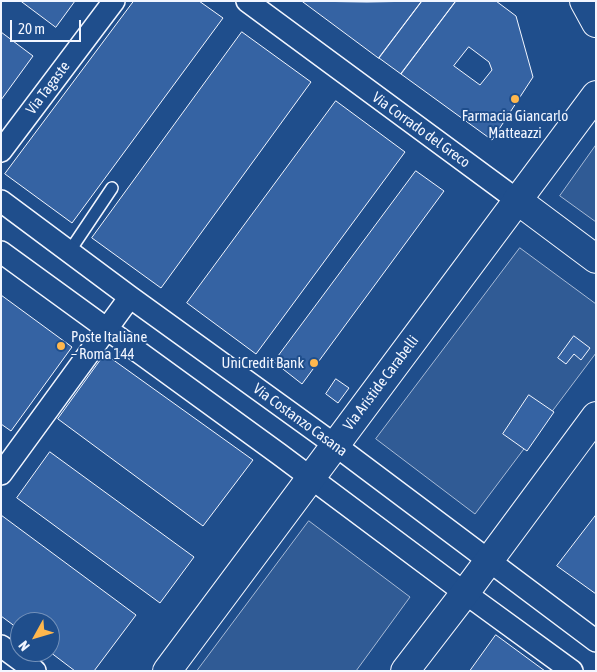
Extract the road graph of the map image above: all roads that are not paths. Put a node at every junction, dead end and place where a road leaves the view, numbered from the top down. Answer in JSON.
{"nodes":[{"id":1,"x":114,"y":1,"type":"edge"},
{"id":2,"x":247,"y":1,"type":"edge"},
{"id":3,"x":584,"y":1,"type":"edge"},
{"id":4,"x":596,"y":23,"type":"edge"},
{"id":5,"x":596,"y":95,"type":"edge"},
{"id":6,"x":1,"y":151,"type":"edge"},
{"id":7,"x":112,"y":188,"type":"dead end"},
{"id":8,"x":517,"y":200,"type":"junction"},
{"id":9,"x":1,"y":201,"type":"edge"},
{"id":10,"x":1,"y":252,"type":"edge"},
{"id":11,"x":69,"y":252,"type":"junction"},
{"id":12,"x":596,"y":259,"type":"edge"},
{"id":13,"x":130,"y":297,"type":"junction"},
{"id":14,"x":106,"y":329,"type":"junction"},
{"id":15,"x":596,"y":416,"type":"edge"},
{"id":16,"x":335,"y":445,"type":"junction"},
{"id":17,"x":1,"y":474,"type":"edge"},
{"id":18,"x":312,"y":478,"type":"junction"},
{"id":19,"x":489,"y":562,"type":"junction"},
{"id":20,"x":465,"y":593,"type":"junction"},
{"id":21,"x":596,"y":641,"type":"edge"},
{"id":22,"x":1,"y":646,"type":"edge"},
{"id":23,"x":35,"y":671,"type":"edge"},
{"id":24,"x":167,"y":671,"type":"edge"},
{"id":25,"x":406,"y":671,"type":"edge"},
{"id":26,"x":572,"y":671,"type":"edge"}],
"edges":[{"from":1,"to":6,"type":"street","name":"Via Tagaste"},
{"from":2,"to":8,"type":"street","name":"Via Corrado del Greco"},
{"from":3,"to":4,"type":"street"},
{"from":5,"to":8,"type":"street","name":"Via Aristide Carabelli"},
{"from":7,"to":11,"type":"lane"},
{"from":8,"to":12,"type":"street","name":"Via Corrado del Greco"},
{"from":8,"to":16,"type":"street","name":"Via Aristide Carabelli"},
{"from":9,"to":11,"type":"street","name":"Via Costanzo Casana"},
{"from":10,"to":14,"type":"street"},
{"from":11,"to":13,"type":"street","name":"Via Costanzo Casana"},
{"from":13,"to":14,"type":"street"},
{"from":13,"to":16,"type":"street","name":"Via Costanzo Casana"},
{"from":14,"to":17,"type":"street"},
{"from":14,"to":18,"type":"street"},
{"from":15,"to":19,"type":"street"},
{"from":16,"to":18,"type":"street","name":"Via Aristide Carabelli"},
{"from":16,"to":19,"type":"street","name":"Via Costanzo Casana"},
{"from":18,"to":20,"type":"street"},
{"from":18,"to":24,"type":"street","name":"Via Aristide Carabelli"},
{"from":19,"to":20,"type":"street"},
{"from":19,"to":21,"type":"street","name":"Via Costanzo Casana"},
{"from":20,"to":25,"type":"street"},
{"from":20,"to":26,"type":"street"},
{"from":22,"to":23,"type":"street"}]}
